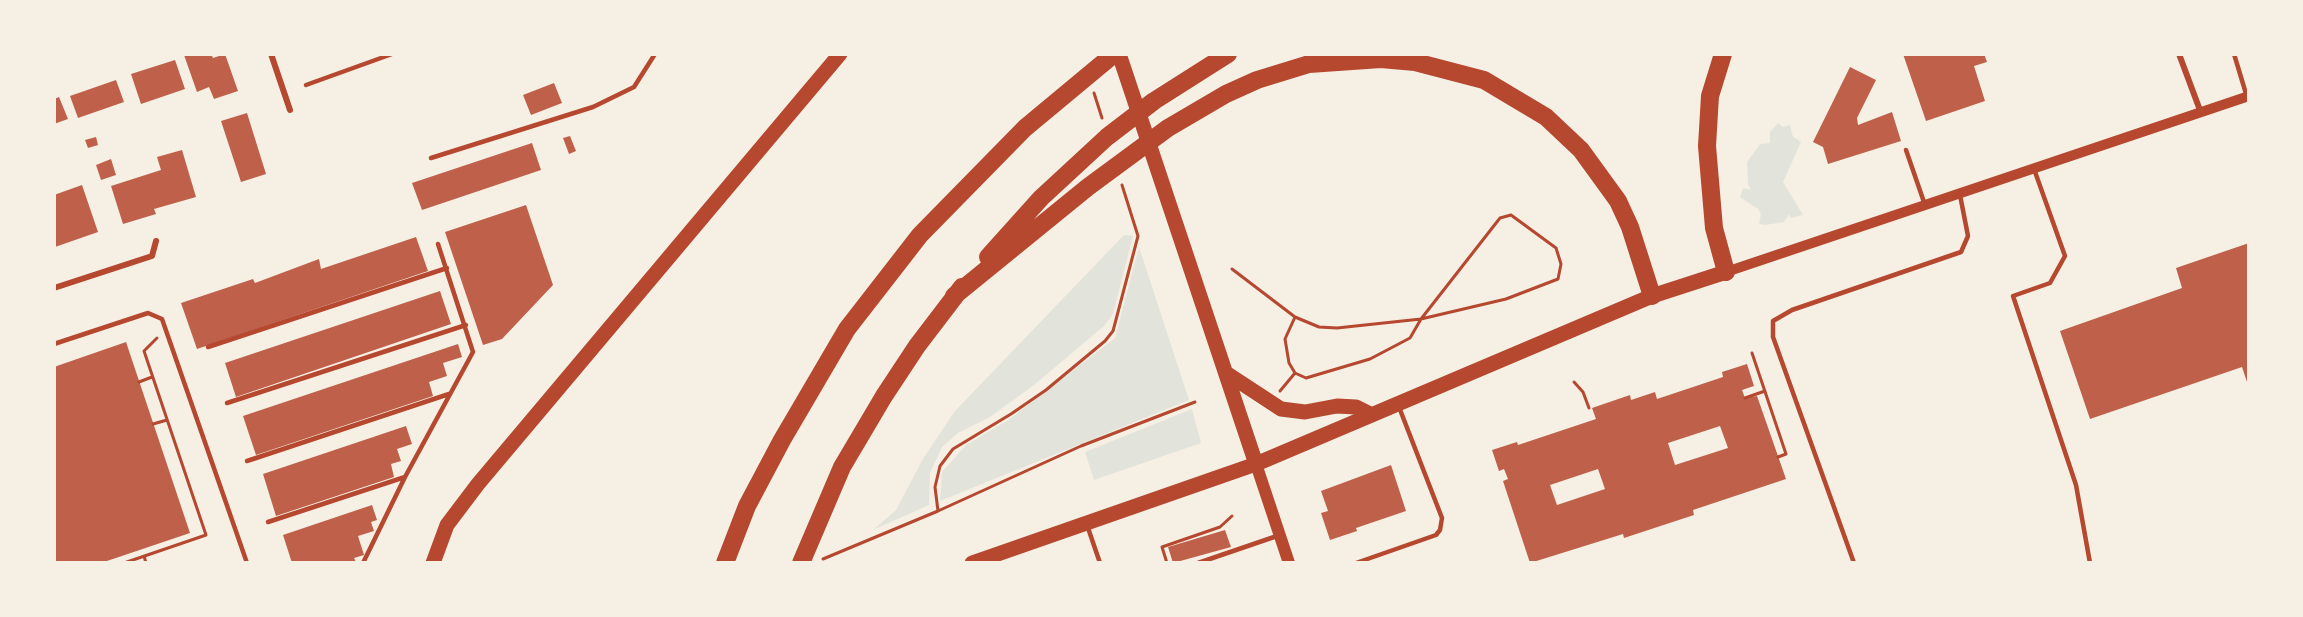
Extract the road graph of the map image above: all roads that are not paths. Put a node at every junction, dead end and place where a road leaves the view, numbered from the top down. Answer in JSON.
{"nodes":[{"id":1,"x":271,"y":54,"type":"edge"},
{"id":2,"x":392,"y":54,"type":"edge"},
{"id":3,"x":655,"y":54,"type":"edge"},
{"id":4,"x":840,"y":54,"type":"edge"},
{"id":5,"x":1114,"y":54,"type":"edge"},
{"id":6,"x":1119,"y":54,"type":"edge"},
{"id":7,"x":1723,"y":54,"type":"edge"},
{"id":8,"x":2180,"y":54,"type":"edge"},
{"id":9,"x":2234,"y":54,"type":"edge"},
{"id":10,"x":1223,"y":57,"type":"edge"},
{"id":11,"x":306,"y":85,"type":"dead end"},
{"id":12,"x":2248,"y":97,"type":"edge"},
{"id":13,"x":290,"y":110,"type":"dead end"},
{"id":14,"x":2201,"y":112,"type":"junction"},
{"id":15,"x":1906,"y":150,"type":"dead end"},
{"id":16,"x":432,"y":158,"type":"dead end"},
{"id":17,"x":2034,"y":168,"type":"junction"},
{"id":18,"x":1960,"y":194,"type":"junction"},
{"id":19,"x":1925,"y":205,"type":"junction"},
{"id":20,"x":156,"y":241,"type":"dead end"},
{"id":21,"x":438,"y":244,"type":"dead end"},
{"id":22,"x":447,"y":268,"type":"junction"},
{"id":23,"x":1726,"y":272,"type":"junction"},
{"id":24,"x":54,"y":288,"type":"edge"},
{"id":25,"x":954,"y":296,"type":"junction"},
{"id":26,"x":1652,"y":296,"type":"junction"},
{"id":27,"x":466,"y":325,"type":"junction"},
{"id":28,"x":54,"y":344,"type":"edge"},
{"id":29,"x":208,"y":347,"type":"dead end"},
{"id":30,"x":1226,"y":373,"type":"junction"},
{"id":31,"x":450,"y":394,"type":"junction"},
{"id":32,"x":227,"y":403,"type":"dead end"},
{"id":33,"x":1398,"y":404,"type":"junction"},
{"id":34,"x":1372,"y":415,"type":"junction"},
{"id":35,"x":247,"y":461,"type":"dead end"},
{"id":36,"x":1256,"y":464,"type":"junction"},
{"id":37,"x":405,"y":477,"type":"junction"},
{"id":38,"x":268,"y":522,"type":"dead end"},
{"id":39,"x":1086,"y":523,"type":"junction"},
{"id":40,"x":1280,"y":535,"type":"junction"},
{"id":41,"x":247,"y":563,"type":"edge"},
{"id":42,"x":363,"y":563,"type":"edge"},
{"id":43,"x":433,"y":563,"type":"edge"},
{"id":44,"x":725,"y":563,"type":"edge"},
{"id":45,"x":801,"y":563,"type":"edge"},
{"id":46,"x":972,"y":563,"type":"edge"},
{"id":47,"x":1100,"y":563,"type":"edge"},
{"id":48,"x":1198,"y":563,"type":"edge"},
{"id":49,"x":1290,"y":563,"type":"edge"},
{"id":50,"x":1356,"y":563,"type":"edge"},
{"id":51,"x":1854,"y":563,"type":"edge"},
{"id":52,"x":2090,"y":563,"type":"edge"}],
"edges":[{"from":1,"to":13,"type":"street"},
{"from":2,"to":11,"type":"lane"},
{"from":3,"to":16,"type":"lane"},
{"from":4,"to":43,"type":"main road"},
{"from":5,"to":44,"type":"highway"},
{"from":6,"to":30,"type":"main road"},
{"from":7,"to":23,"type":"highway"},
{"from":8,"to":14,"type":"street"},
{"from":9,"to":12,"type":"lane"},
{"from":10,"to":25,"type":"highway"},
{"from":12,"to":14,"type":"street"},
{"from":14,"to":17,"type":"street"},
{"from":15,"to":19,"type":"lane"},
{"from":17,"to":18,"type":"street"},
{"from":17,"to":52,"type":"lane"},
{"from":18,"to":19,"type":"street"},
{"from":18,"to":51,"type":"lane"},
{"from":19,"to":23,"type":"street"},
{"from":20,"to":24,"type":"street"},
{"from":21,"to":22,"type":"lane"},
{"from":22,"to":27,"type":"lane"},
{"from":22,"to":29,"type":"lane"},
{"from":23,"to":26,"type":"main road"},
{"from":25,"to":26,"type":"highway"},
{"from":25,"to":45,"type":"highway"},
{"from":26,"to":33,"type":"main road"},
{"from":27,"to":31,"type":"lane"},
{"from":27,"to":32,"type":"lane"},
{"from":28,"to":41,"type":"lane"},
{"from":30,"to":34,"type":"main road"},
{"from":30,"to":36,"type":"main road"},
{"from":31,"to":35,"type":"lane"},
{"from":31,"to":37,"type":"lane"},
{"from":33,"to":34,"type":"main road"},
{"from":33,"to":50,"type":"lane"},
{"from":34,"to":36,"type":"main road"},
{"from":36,"to":39,"type":"main road"},
{"from":36,"to":40,"type":"main road"},
{"from":37,"to":38,"type":"lane"},
{"from":37,"to":42,"type":"lane"},
{"from":39,"to":46,"type":"main road"},
{"from":39,"to":47,"type":"lane"},
{"from":40,"to":48,"type":"lane"},
{"from":40,"to":49,"type":"main road"}]}
